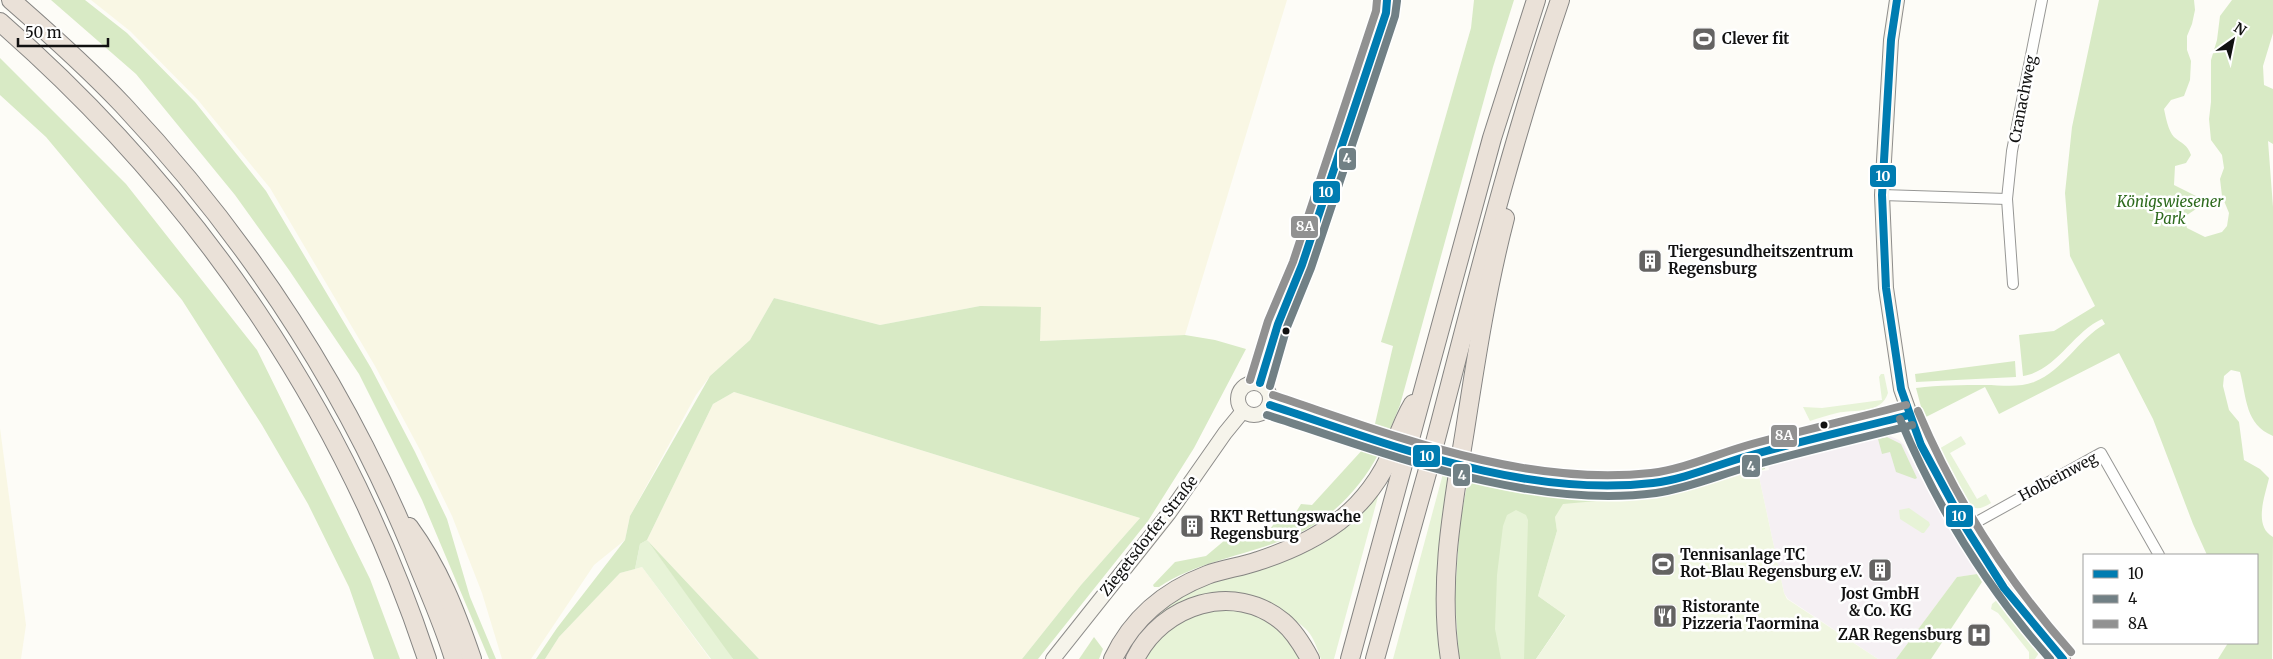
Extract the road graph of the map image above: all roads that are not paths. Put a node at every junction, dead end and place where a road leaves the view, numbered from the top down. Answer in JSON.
{"nodes":[{"id":1,"x":11,"y":0,"type":"edge"},
{"id":2,"x":1387,"y":0,"type":"edge"},
{"id":3,"x":1536,"y":0,"type":"edge"},
{"id":4,"x":1560,"y":0,"type":"edge"},
{"id":5,"x":1897,"y":0,"type":"edge"},
{"id":6,"x":2042,"y":0,"type":"edge"},
{"id":7,"x":0,"y":22,"type":"edge"},
{"id":8,"x":1515,"y":141,"type":"junction"},
{"id":9,"x":1882,"y":195,"type":"junction"},
{"id":10,"x":2007,"y":199,"type":"junction"},
{"id":11,"x":2013,"y":284,"type":"dead end"},
{"id":12,"x":1260,"y":383,"type":"junction"},
{"id":13,"x":1423,"y":386,"type":"junction"},
{"id":14,"x":1270,"y":405,"type":"junction"},
{"id":15,"x":1243,"y":411,"type":"junction"},
{"id":16,"x":1909,"y":415,"type":"junction"},
{"id":17,"x":1385,"y":442,"type":"tunnel mouth"},
{"id":18,"x":1473,"y":467,"type":"tunnel mouth"},
{"id":19,"x":392,"y":502,"type":"junction"},
{"id":20,"x":1966,"y":528,"type":"junction"},
{"id":21,"x":2158,"y":554,"type":"edge"},
{"id":22,"x":427,"y":659,"type":"edge"},
{"id":23,"x":454,"y":659,"type":"edge"},
{"id":24,"x":472,"y":659,"type":"edge"},
{"id":25,"x":1053,"y":659,"type":"edge"},
{"id":26,"x":1113,"y":659,"type":"edge"},
{"id":27,"x":1135,"y":659,"type":"edge"},
{"id":28,"x":1310,"y":659,"type":"edge"},
{"id":29,"x":1350,"y":659,"type":"edge"},
{"id":30,"x":1375,"y":659,"type":"edge"},
{"id":31,"x":1450,"y":659,"type":"edge"},
{"id":32,"x":2063,"y":659,"type":"edge"}],
"edges":[{"from":1,"to":19,"type":"highway"},
{"from":2,"to":12,"type":"street"},
{"from":3,"to":13,"type":"highway"},
{"from":4,"to":8,"type":"highway"},
{"from":5,"to":9,"type":"street"},
{"from":6,"to":10,"type":"street","name":"Cranachweg"},
{"from":7,"to":22,"type":"highway"},
{"from":8,"to":30,"type":"highway"},
{"from":8,"to":31,"type":"highway"},
{"from":9,"to":10,"type":"street"},
{"from":9,"to":16,"type":"street"},
{"from":10,"to":11,"type":"street","name":"Cranachweg"},
{"from":12,"to":14,"type":"street"},
{"from":12,"to":15,"type":"street"},
{"from":13,"to":26,"type":"highway"},
{"from":13,"to":29,"type":"highway"},
{"from":14,"to":15,"type":"street"},
{"from":14,"to":17,"type":"street"},
{"from":15,"to":25,"type":"street","name":"Ziegetsdorfer Straße"},
{"from":16,"to":18,"type":"street"},
{"from":16,"to":20,"type":"street"},
{"from":19,"to":23,"type":"highway"},
{"from":19,"to":24,"type":"highway"},
{"from":20,"to":21,"type":"street","name":"Holbeinweg"},
{"from":20,"to":32,"type":"street"},
{"from":27,"to":28,"type":"highway"}]}
